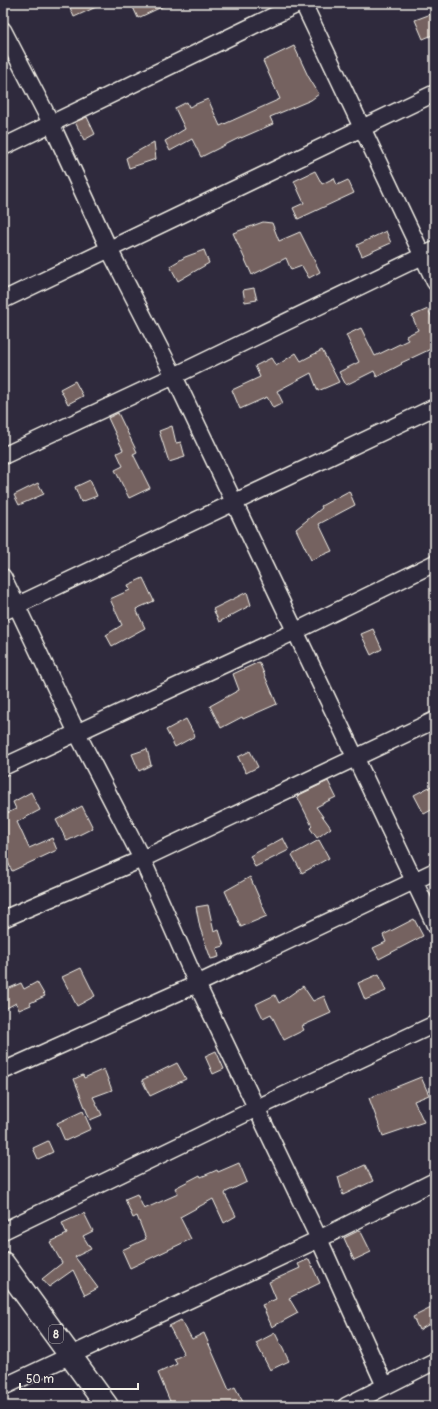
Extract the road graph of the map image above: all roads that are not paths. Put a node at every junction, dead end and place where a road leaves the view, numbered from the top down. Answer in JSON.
{"nodes":[{"id":1,"x":300,"y":3,"type":"edge"},
{"id":2,"x":303,"y":3,"type":"edge"},
{"id":3,"x":3,"y":30,"type":"edge"},
{"id":4,"x":435,"y":94,"type":"edge"},
{"id":5,"x":50,"y":123,"type":"junction"},
{"id":6,"x":363,"y":128,"type":"junction"},
{"id":7,"x":3,"y":147,"type":"edge"},
{"id":8,"x":110,"y":249,"type":"junction"},
{"id":9,"x":429,"y":253,"type":"edge"},
{"id":10,"x":435,"y":282,"type":"edge"},
{"id":11,"x":3,"y":300,"type":"edge"},
{"id":12,"x":174,"y":376,"type":"junction"},
{"id":13,"x":435,"y":407,"type":"edge"},
{"id":14,"x":3,"y":456,"type":"edge"},
{"id":15,"x":234,"y":503,"type":"junction"},
{"id":16,"x":435,"y":563,"type":"edge"},
{"id":17,"x":3,"y":577,"type":"edge"},
{"id":18,"x":10,"y":609,"type":"edge"},
{"id":19,"x":296,"y":631,"type":"junction"},
{"id":20,"x":435,"y":720,"type":"edge"},
{"id":21,"x":77,"y":733,"type":"junction"},
{"id":22,"x":357,"y":758,"type":"junction"},
{"id":23,"x":3,"y":767,"type":"edge"},
{"id":24,"x":142,"y":859,"type":"junction"},
{"id":25,"x":435,"y":871,"type":"edge"},
{"id":26,"x":414,"y":881,"type":"junction"},
{"id":27,"x":3,"y":918,"type":"edge"},
{"id":28,"x":435,"y":925,"type":"edge"},
{"id":29,"x":197,"y":984,"type":"junction"},
{"id":30,"x":435,"y":1024,"type":"edge"},
{"id":31,"x":3,"y":1071,"type":"edge"},
{"id":32,"x":257,"y":1108,"type":"junction"},
{"id":33,"x":435,"y":1181,"type":"edge"},
{"id":34,"x":3,"y":1231,"type":"edge"},
{"id":35,"x":319,"y":1239,"type":"junction"},
{"id":36,"x":3,"y":1263,"type":"edge"},
{"id":37,"x":71,"y":1355,"type":"junction"},
{"id":38,"x":435,"y":1361,"type":"edge"},
{"id":39,"x":385,"y":1386,"type":"junction"},
{"id":40,"x":3,"y":1387,"type":"edge"},
{"id":41,"x":107,"y":1406,"type":"edge"},
{"id":42,"x":346,"y":1406,"type":"edge"}],
"edges":[{"from":1,"to":5,"type":"street"},
{"from":2,"to":6,"type":"street"},
{"from":3,"to":5,"type":"street"},
{"from":4,"to":6,"type":"street"},
{"from":5,"to":7,"type":"street"},
{"from":5,"to":8,"type":"street"},
{"from":6,"to":8,"type":"street"},
{"from":6,"to":9,"type":"street"},
{"from":8,"to":11,"type":"street"},
{"from":8,"to":12,"type":"street"},
{"from":9,"to":10,"type":"street"},
{"from":9,"to":12,"type":"street"},
{"from":12,"to":14,"type":"street"},
{"from":12,"to":15,"type":"street"},
{"from":13,"to":15,"type":"street"},
{"from":15,"to":18,"type":"street"},
{"from":15,"to":19,"type":"street"},
{"from":16,"to":19,"type":"street"},
{"from":17,"to":18,"type":"street"},
{"from":18,"to":21,"type":"street"},
{"from":19,"to":21,"type":"street"},
{"from":19,"to":22,"type":"street"},
{"from":20,"to":22,"type":"street"},
{"from":21,"to":23,"type":"street"},
{"from":21,"to":24,"type":"street"},
{"from":22,"to":24,"type":"street"},
{"from":22,"to":26,"type":"street"},
{"from":24,"to":27,"type":"street"},
{"from":24,"to":29,"type":"street"},
{"from":25,"to":26,"type":"street"},
{"from":26,"to":28,"type":"street"},
{"from":26,"to":29,"type":"street"},
{"from":29,"to":31,"type":"street"},
{"from":29,"to":32,"type":"street"},
{"from":30,"to":32,"type":"street"},
{"from":32,"to":34,"type":"street"},
{"from":32,"to":35,"type":"street"},
{"from":33,"to":35,"type":"street"},
{"from":35,"to":37,"type":"street"},
{"from":35,"to":39,"type":"street"},
{"from":36,"to":37,"type":"main road","number":"8"},
{"from":37,"to":40,"type":"street"},
{"from":37,"to":41,"type":"main road","number":"8"},
{"from":38,"to":39,"type":"street"},
{"from":39,"to":42,"type":"street"}]}
